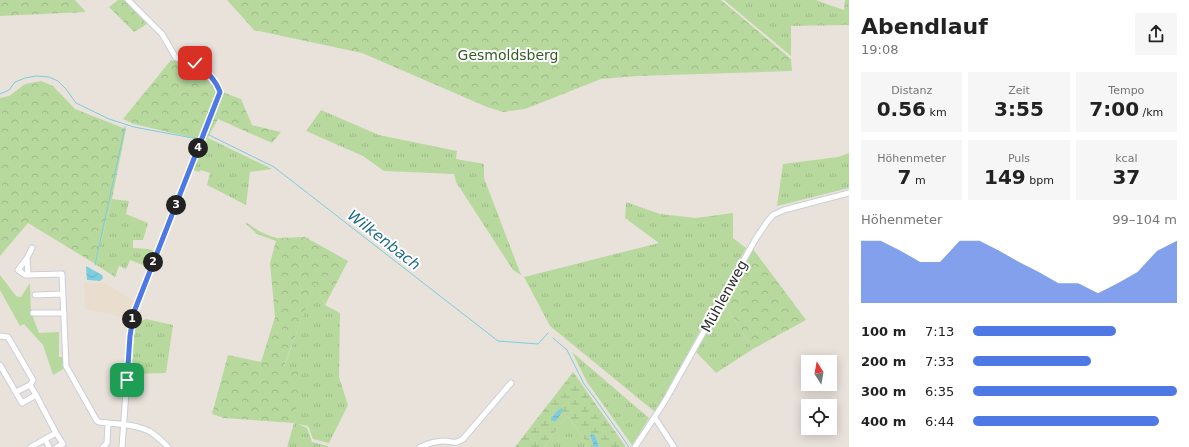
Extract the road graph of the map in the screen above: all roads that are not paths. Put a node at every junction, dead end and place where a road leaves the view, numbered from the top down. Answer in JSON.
{"nodes":[{"id":1,"x":128,"y":0,"type":"edge"},
{"id":2,"x":849,"y":193,"type":"edge"},
{"id":3,"x":32,"y":248,"type":"dead end"},
{"id":4,"x":27,"y":258,"type":"junction"},
{"id":5,"x":28,"y":275,"type":"junction"},
{"id":6,"x":63,"y":294,"type":"junction"},
{"id":7,"x":35,"y":295,"type":"dead end"},
{"id":8,"x":34,"y":313,"type":"dead end"},
{"id":9,"x":64,"y":313,"type":"junction"},
{"id":10,"x":0,"y":335,"type":"edge"},
{"id":11,"x":0,"y":365,"type":"edge"},
{"id":12,"x":511,"y":382,"type":"dead end"},
{"id":13,"x":30,"y":385,"type":"junction"},
{"id":14,"x":16,"y":392,"type":"junction"},
{"id":15,"x":36,"y":396,"type":"junction"},
{"id":16,"x":655,"y":418,"type":"junction"},
{"id":17,"x":108,"y":423,"type":"junction"},
{"id":18,"x":124,"y":424,"type":"junction"},
{"id":19,"x":56,"y":433,"type":"junction"},
{"id":20,"x":45,"y":440,"type":"junction"},
{"id":21,"x":31,"y":447,"type":"edge"},
{"id":22,"x":49,"y":447,"type":"edge"},
{"id":23,"x":57,"y":447,"type":"edge"},
{"id":24,"x":103,"y":447,"type":"edge"},
{"id":25,"x":122,"y":447,"type":"edge"},
{"id":26,"x":168,"y":447,"type":"edge"},
{"id":27,"x":420,"y":447,"type":"edge"},
{"id":28,"x":635,"y":447,"type":"edge"},
{"id":29,"x":674,"y":447,"type":"edge"}],
"edges":[{"from":1,"to":18,"type":"street"},
{"from":2,"to":16,"type":"street","name":"Mühlenweg"},
{"from":3,"to":4,"type":"street"},
{"from":4,"to":5,"type":"street"},
{"from":4,"to":5,"type":"street"},
{"from":5,"to":6,"type":"street"},
{"from":6,"to":7,"type":"street"},
{"from":6,"to":9,"type":"street"},
{"from":8,"to":9,"type":"street"},
{"from":9,"to":17,"type":"street"},
{"from":10,"to":13,"type":"street"},
{"from":11,"to":14,"type":"street"},
{"from":12,"to":27,"type":"street"},
{"from":13,"to":14,"type":"street"},
{"from":13,"to":15,"type":"street"},
{"from":14,"to":15,"type":"street"},
{"from":15,"to":19,"type":"street"},
{"from":16,"to":28,"type":"street","name":"Mühlenweg"},
{"from":16,"to":29,"type":"street"},
{"from":17,"to":18,"type":"street"},
{"from":17,"to":24,"type":"street"},
{"from":18,"to":25,"type":"street"},
{"from":18,"to":26,"type":"street"},
{"from":19,"to":20,"type":"street"},
{"from":19,"to":23,"type":"street"},
{"from":20,"to":21,"type":"street"},
{"from":20,"to":22,"type":"street"}]}
